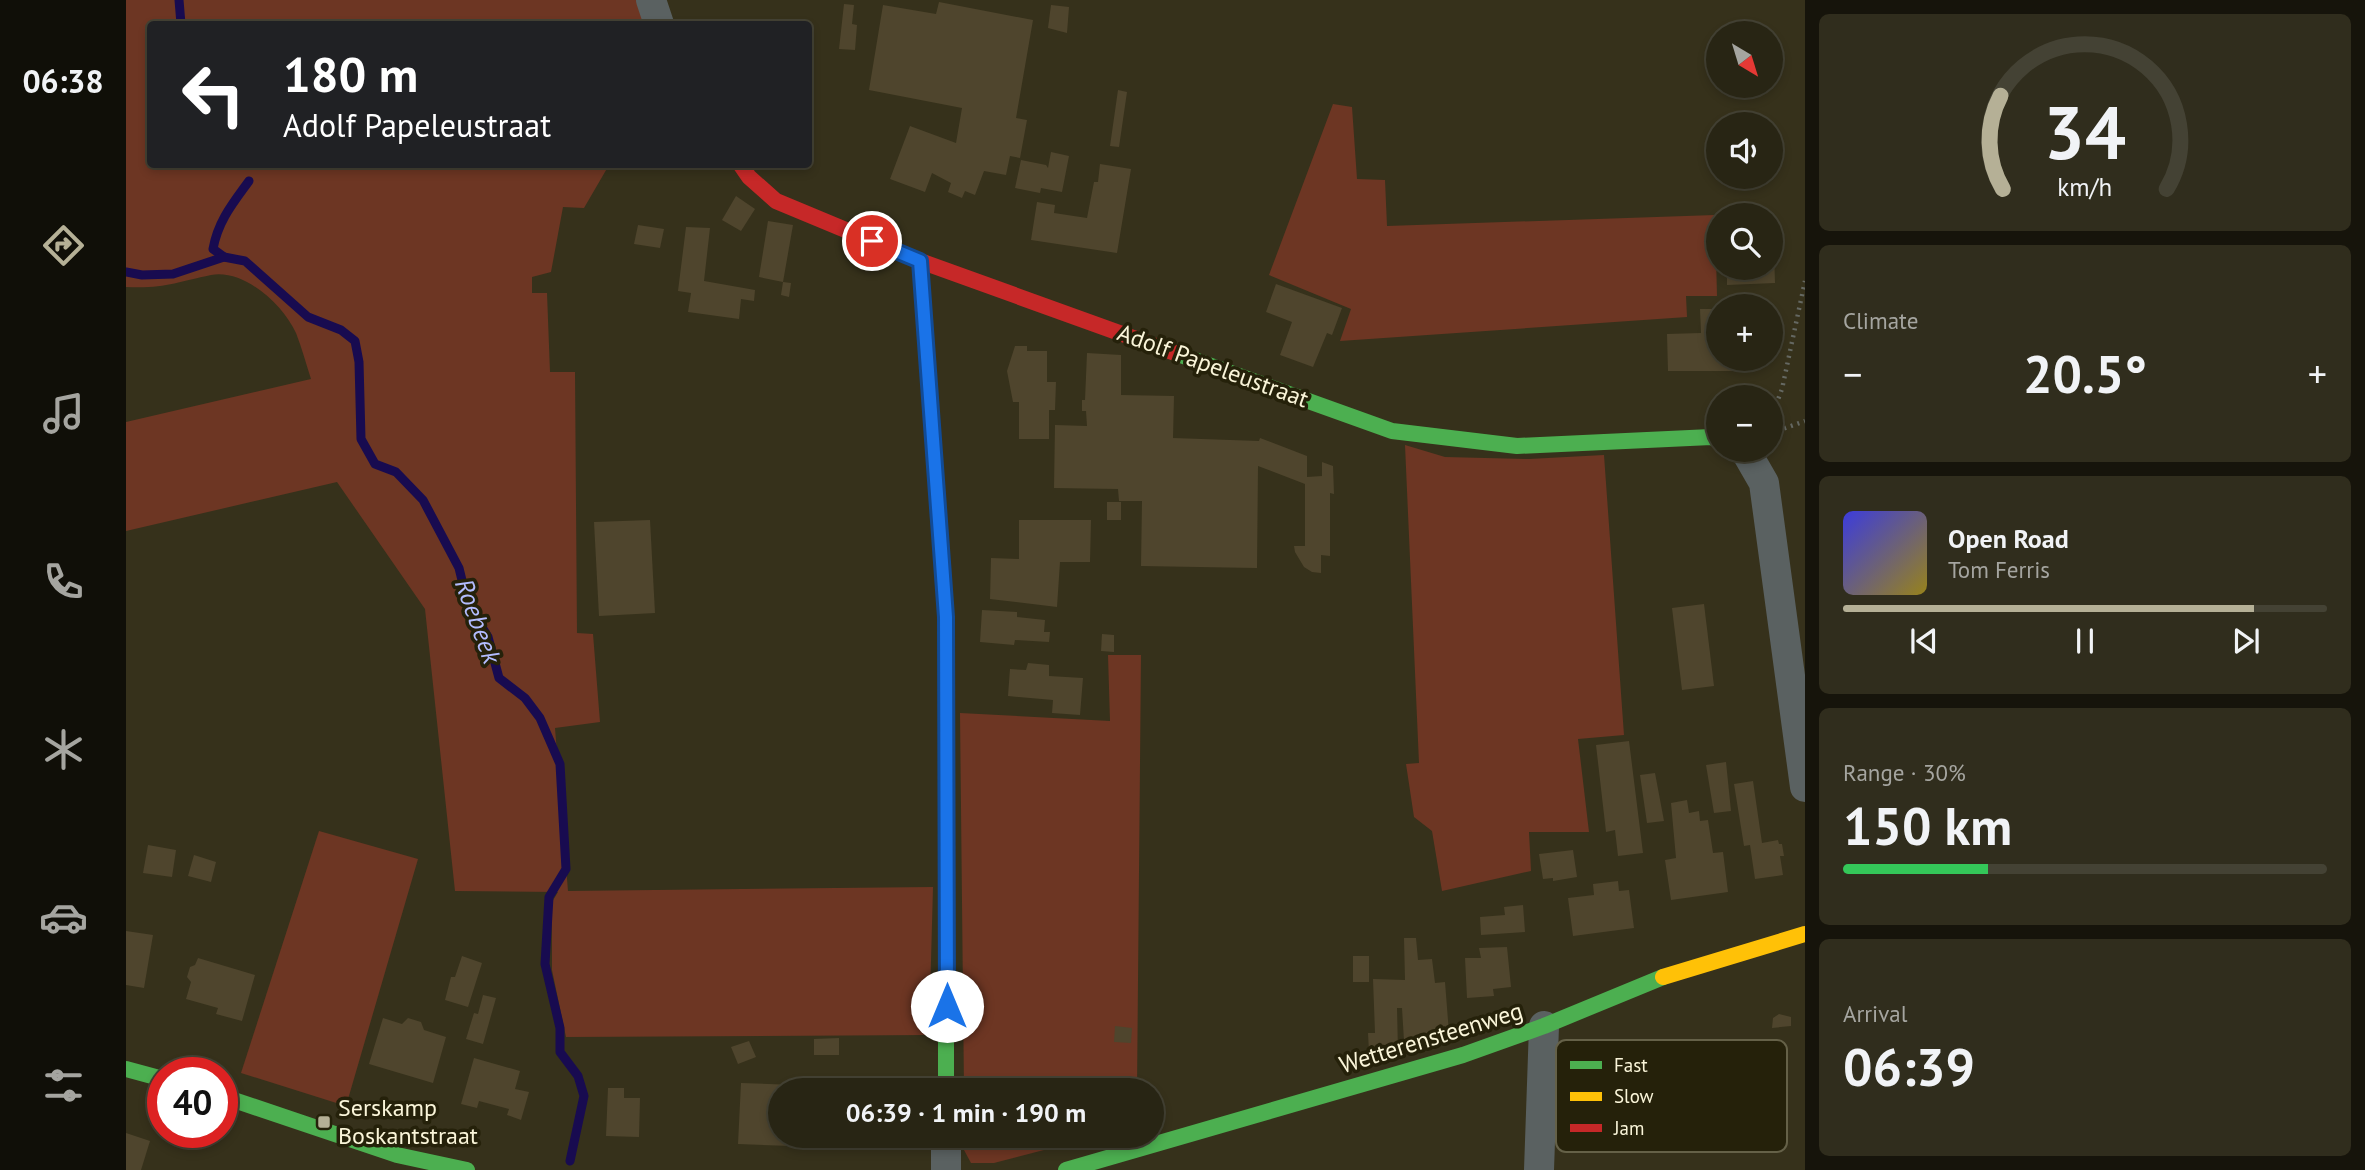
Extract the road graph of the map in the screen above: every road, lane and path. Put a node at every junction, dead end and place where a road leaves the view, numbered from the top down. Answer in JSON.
{"nodes":[{"id":1,"x":651,"y":0,"type":"edge"},
{"id":2,"x":658,"y":21,"type":"edge"},
{"id":3,"x":743,"y":168,"type":"edge"},
{"id":4,"x":920,"y":261,"type":"junction"},
{"id":5,"x":1805,"y":281,"type":"edge"},
{"id":6,"x":1783,"y":385,"type":"edge"},
{"id":7,"x":1805,"y":421,"type":"edge"},
{"id":8,"x":1783,"y":429,"type":"edge"},
{"id":9,"x":1706,"y":437,"type":"edge"},
{"id":10,"x":1752,"y":462,"type":"edge"},
{"id":11,"x":1805,"y":787,"type":"edge"},
{"id":12,"x":1805,"y":934,"type":"edge"},
{"id":13,"x":1544,"y":1026,"type":"junction"},
{"id":14,"x":126,"y":1069,"type":"edge"},
{"id":15,"x":147,"y":1075,"type":"edge"},
{"id":16,"x":946,"y":1078,"type":"edge"},
{"id":17,"x":238,"y":1101,"type":"edge"},
{"id":18,"x":946,"y":1148,"type":"edge"},
{"id":19,"x":467,"y":1170,"type":"edge"},
{"id":20,"x":946,"y":1170,"type":"edge"},
{"id":21,"x":1066,"y":1170,"type":"edge"},
{"id":22,"x":1539,"y":1170,"type":"edge"}],
"edges":[{"from":1,"to":2,"type":"street"},
{"from":3,"to":4,"type":"street","name":"Adolf Papeleustraat"},
{"from":4,"to":9,"type":"street","name":"Adolf Papeleustraat"},
{"from":4,"to":16,"type":"street"},
{"from":5,"to":6,"type":"path"},
{"from":7,"to":8,"type":"path"},
{"from":10,"to":11,"type":"street"},
{"from":12,"to":13,"type":"street","name":"Wetterensteenweg"},
{"from":13,"to":21,"type":"street","name":"Wetterensteenweg"},
{"from":13,"to":22,"type":"street"},
{"from":14,"to":15,"type":"street"},
{"from":17,"to":19,"type":"street"},
{"from":18,"to":20,"type":"street"}]}
